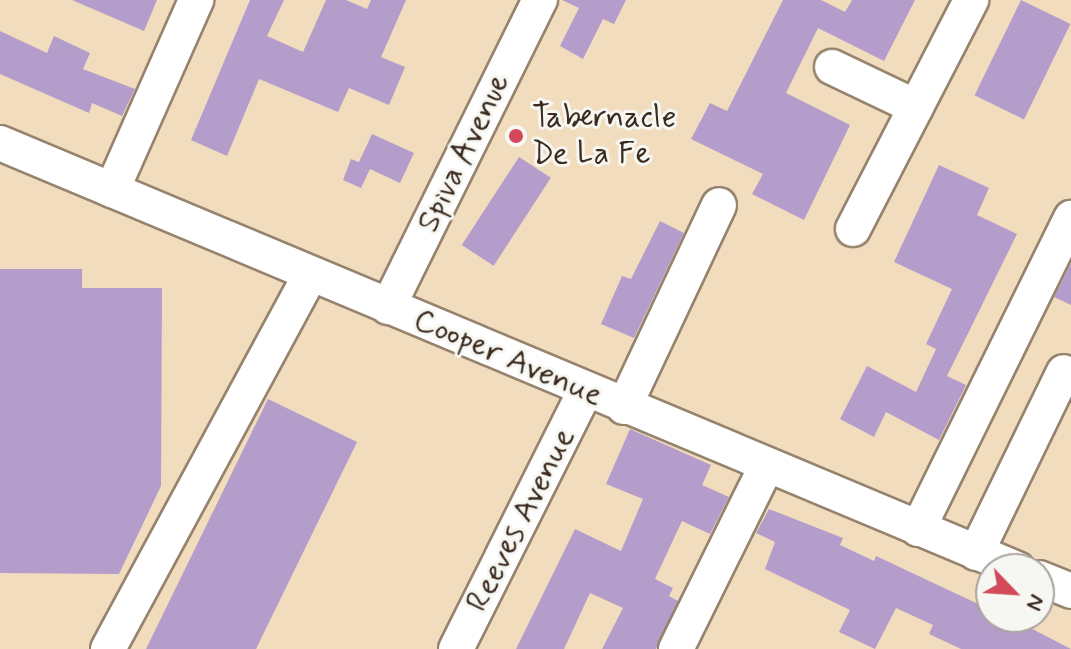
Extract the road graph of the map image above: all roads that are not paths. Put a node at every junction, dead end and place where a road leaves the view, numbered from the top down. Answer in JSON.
{"nodes":[{"id":1,"x":196,"y":0,"type":"edge"},
{"id":2,"x":540,"y":0,"type":"edge"},
{"id":3,"x":971,"y":0,"type":"edge"},
{"id":4,"x":832,"y":67,"type":"dead end"},
{"id":5,"x":916,"y":107,"type":"junction"},
{"id":6,"x":0,"y":143,"type":"edge"},
{"id":7,"x":112,"y":190,"type":"junction"},
{"id":8,"x":719,"y":205,"type":"dead end"},
{"id":9,"x":1071,"y":218,"type":"edge"},
{"id":10,"x":853,"y":229,"type":"dead end"},
{"id":11,"x":311,"y":274,"type":"junction"},
{"id":12,"x":388,"y":307,"type":"junction"},
{"id":13,"x":1064,"y":372,"type":"dead end"},
{"id":14,"x":585,"y":391,"type":"junction"},
{"id":15,"x":624,"y":407,"type":"junction"},
{"id":16,"x":766,"y":467,"type":"junction"},
{"id":17,"x":918,"y":529,"type":"junction"},
{"id":18,"x":976,"y":553,"type":"joint"},
{"id":19,"x":108,"y":649,"type":"edge"},
{"id":20,"x":456,"y":649,"type":"edge"},
{"id":21,"x":676,"y":649,"type":"edge"}],
"edges":[{"from":1,"to":7,"type":"street"},
{"from":2,"to":12,"type":"street","name":"Spiva Avenue"},
{"from":3,"to":5,"type":"street"},
{"from":4,"to":5,"type":"street"},
{"from":5,"to":10,"type":"street"},
{"from":6,"to":7,"type":"street","name":"Cooper Avenue"},
{"from":7,"to":11,"type":"street","name":"Cooper Avenue"},
{"from":8,"to":15,"type":"street"},
{"from":9,"to":17,"type":"street"},
{"from":11,"to":12,"type":"street","name":"Cooper Avenue"},
{"from":11,"to":19,"type":"street"},
{"from":12,"to":14,"type":"street","name":"Cooper Avenue"},
{"from":13,"to":18,"type":"street"},
{"from":14,"to":15,"type":"street","name":"Cooper Avenue"},
{"from":14,"to":20,"type":"street","name":"Reeves Avenue"},
{"from":15,"to":16,"type":"street","name":"Cooper Avenue"},
{"from":16,"to":17,"type":"street","name":"Cooper Avenue"},
{"from":16,"to":21,"type":"street"},
{"from":17,"to":18,"type":"street","name":"Cooper Avenue"}]}
